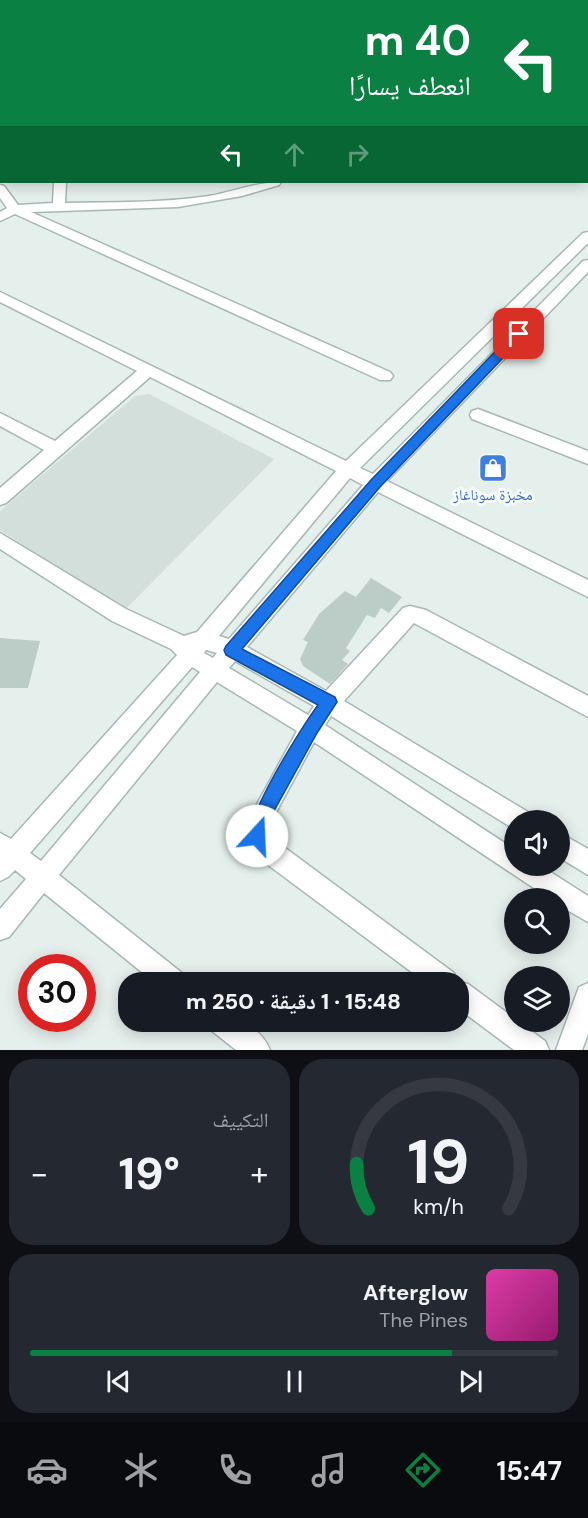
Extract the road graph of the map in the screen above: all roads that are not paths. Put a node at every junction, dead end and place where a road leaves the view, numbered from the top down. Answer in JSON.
{"nodes":[{"id":1,"x":60,"y":183,"type":"edge"},
{"id":2,"x":272,"y":183,"type":"edge"},
{"id":3,"x":0,"y":189,"type":"edge"},
{"id":4,"x":59,"y":207,"type":"junction"},
{"id":5,"x":14,"y":208,"type":"junction"},
{"id":6,"x":0,"y":217,"type":"edge"},
{"id":7,"x":588,"y":236,"type":"edge"},
{"id":8,"x":588,"y":264,"type":"edge"},
{"id":9,"x":0,"y":296,"type":"edge"},
{"id":10,"x":148,"y":370,"type":"junction"},
{"id":11,"x":385,"y":376,"type":"dead end"},
{"id":12,"x":478,"y":415,"type":"dead end"},
{"id":13,"x":0,"y":419,"type":"edge"},
{"id":14,"x":57,"y":450,"type":"junction"},
{"id":15,"x":588,"y":458,"type":"edge"},
{"id":16,"x":347,"y":470,"type":"junction"},
{"id":17,"x":375,"y":483,"type":"junction"},
{"id":18,"x":0,"y":498,"type":"edge"},
{"id":19,"x":0,"y":540,"type":"edge"},
{"id":20,"x":588,"y":589,"type":"edge"},
{"id":21,"x":190,"y":646,"type":"junction"},
{"id":22,"x":231,"y":650,"type":"junction"},
{"id":23,"x":215,"y":670,"type":"junction"},
{"id":24,"x":329,"y":702,"type":"junction"},
{"id":25,"x":588,"y":707,"type":"edge"},
{"id":26,"x":311,"y":728,"type":"junction"},
{"id":27,"x":504,"y":810,"type":"edge"},
{"id":28,"x":570,"y":851,"type":"edge"},
{"id":29,"x":504,"y":855,"type":"edge"},
{"id":30,"x":4,"y":857,"type":"edge"},
{"id":31,"x":588,"y":863,"type":"edge"},
{"id":32,"x":42,"y":876,"type":"junction"},
{"id":33,"x":535,"y":876,"type":"edge"},
{"id":34,"x":588,"y":910,"type":"edge"},
{"id":35,"x":0,"y":928,"type":"edge"},
{"id":36,"x":161,"y":972,"type":"edge"},
{"id":37,"x":431,"y":972,"type":"edge"},
{"id":38,"x":588,"y":996,"type":"edge"},
{"id":39,"x":469,"y":1000,"type":"edge"},
{"id":40,"x":234,"y":1032,"type":"edge"},
{"id":41,"x":257,"y":1050,"type":"edge"},
{"id":42,"x":536,"y":1050,"type":"edge"},
{"id":43,"x":569,"y":1050,"type":"edge"}],
"edges":[{"from":1,"to":4,"type":"street"},
{"from":2,"to":4,"type":"street"},
{"from":3,"to":5,"type":"street"},
{"from":4,"to":5,"type":"street"},
{"from":5,"to":6,"type":"street"},
{"from":5,"to":11,"type":"street"},
{"from":7,"to":16,"type":"street"},
{"from":8,"to":17,"type":"street"},
{"from":9,"to":10,"type":"street"},
{"from":10,"to":14,"type":"street"},
{"from":10,"to":16,"type":"street"},
{"from":12,"to":15,"type":"street"},
{"from":13,"to":14,"type":"street"},
{"from":14,"to":18,"type":"street"},
{"from":16,"to":17,"type":"street"},
{"from":16,"to":21,"type":"street"},
{"from":17,"to":20,"type":"street"},
{"from":17,"to":22,"type":"street"},
{"from":19,"to":21,"type":"street"},
{"from":21,"to":22,"type":"street"},
{"from":21,"to":23,"type":"street"},
{"from":21,"to":30,"type":"street"},
{"from":22,"to":23,"type":"street"},
{"from":22,"to":24,"type":"street"},
{"from":23,"to":26,"type":"street"},
{"from":23,"to":32,"type":"street"},
{"from":24,"to":25,"type":"street"},
{"from":24,"to":26,"type":"street"},
{"from":24,"to":27,"type":"street"},
{"from":26,"to":29,"type":"street"},
{"from":26,"to":37,"type":"street"},
{"from":28,"to":31,"type":"street"},
{"from":30,"to":32,"type":"street"},
{"from":32,"to":35,"type":"street"},
{"from":32,"to":36,"type":"street"},
{"from":33,"to":34,"type":"street"},
{"from":38,"to":43,"type":"street"},
{"from":39,"to":42,"type":"street"},
{"from":40,"to":41,"type":"street"}]}
